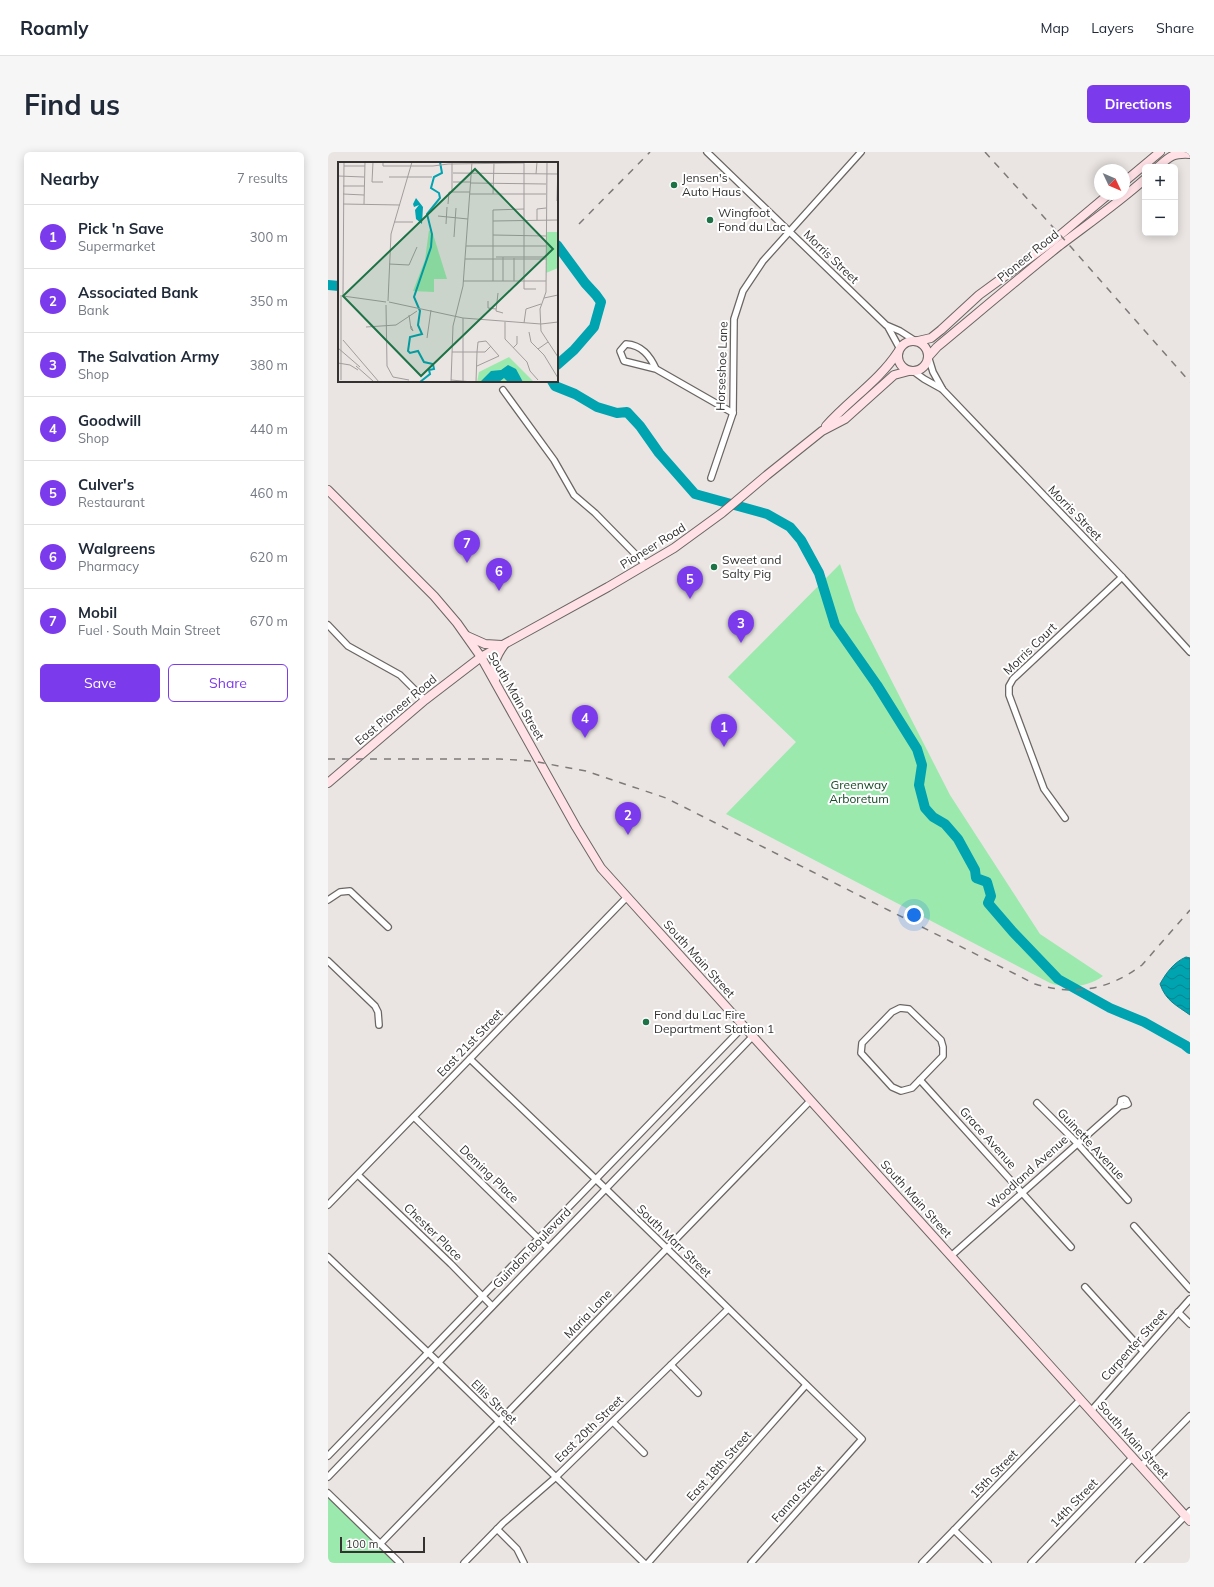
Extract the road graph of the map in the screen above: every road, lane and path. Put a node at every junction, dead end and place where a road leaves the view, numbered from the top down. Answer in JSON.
{"nodes":[{"id":1,"x":707,"y":152,"type":"edge"},
{"id":2,"x":861,"y":152,"type":"edge"},
{"id":3,"x":1187,"y":152,"type":"edge"},
{"id":4,"x":1158,"y":153,"type":"edge"},
{"id":5,"x":1190,"y":154,"type":"edge"},
{"id":6,"x":1161,"y":164,"type":"edge"},
{"id":7,"x":1130,"y":177,"type":"edge"},
{"id":8,"x":1142,"y":182,"type":"edge"},
{"id":9,"x":1102,"y":200,"type":"edge"},
{"id":10,"x":789,"y":232,"type":"junction"},
{"id":11,"x":888,"y":327,"type":"junction"},
{"id":12,"x":916,"y":341,"type":"junction"},
{"id":13,"x":899,"y":350,"type":"junction"},
{"id":14,"x":929,"y":358,"type":"junction"},
{"id":15,"x":656,"y":369,"type":"junction"},
{"id":16,"x":911,"y":371,"type":"junction"},
{"id":17,"x":503,"y":390,"type":"dead end"},
{"id":18,"x":943,"y":390,"type":"junction"},
{"id":19,"x":733,"y":412,"type":"junction"},
{"id":20,"x":822,"y":432,"type":"junction"},
{"id":21,"x":711,"y":478,"type":"dead end"},
{"id":22,"x":328,"y":490,"type":"edge"},
{"id":23,"x":646,"y":565,"type":"junction"},
{"id":24,"x":1122,"y":577,"type":"junction"},
{"id":25,"x":328,"y":625,"type":"edge"},
{"id":26,"x":464,"y":634,"type":"junction"},
{"id":27,"x":504,"y":644,"type":"junction"},
{"id":28,"x":1190,"y":652,"type":"edge"},
{"id":29,"x":481,"y":657,"type":"junction"},
{"id":30,"x":496,"y":684,"type":"junction"},
{"id":31,"x":425,"y":700,"type":"junction"},
{"id":32,"x":328,"y":783,"type":"edge"},
{"id":33,"x":1065,"y":818,"type":"dead end"},
{"id":34,"x":627,"y":897,"type":"junction"},
{"id":35,"x":328,"y":900,"type":"edge"},
{"id":36,"x":388,"y":926,"type":"dead end"},
{"id":37,"x":328,"y":961,"type":"edge"},
{"id":38,"x":379,"y":1025,"type":"dead end"},
{"id":39,"x":744,"y":1026,"type":"junction"},
{"id":40,"x":753,"y":1036,"type":"junction"},
{"id":41,"x":470,"y":1059,"type":"junction"},
{"id":42,"x":920,"y":1080,"type":"junction"},
{"id":43,"x":811,"y":1100,"type":"junction"},
{"id":44,"x":1037,"y":1104,"type":"dead end"},
{"id":45,"x":1120,"y":1106,"type":"dead end"},
{"id":46,"x":414,"y":1117,"type":"junction"},
{"id":47,"x":1077,"y":1144,"type":"junction"},
{"id":48,"x":358,"y":1175,"type":"junction"},
{"id":49,"x":595,"y":1179,"type":"junction"},
{"id":50,"x":605,"y":1188,"type":"junction"},
{"id":51,"x":1022,"y":1193,"type":"junction"},
{"id":52,"x":1128,"y":1200,"type":"dead end"},
{"id":53,"x":328,"y":1205,"type":"edge"},
{"id":54,"x":1134,"y":1226,"type":"dead end"},
{"id":55,"x":538,"y":1238,"type":"junction"},
{"id":56,"x":548,"y":1248,"type":"junction"},
{"id":57,"x":1071,"y":1248,"type":"dead end"},
{"id":58,"x":666,"y":1249,"type":"junction"},
{"id":59,"x":951,"y":1256,"type":"junction"},
{"id":60,"x":328,"y":1257,"type":"edge"},
{"id":61,"x":1085,"y":1287,"type":"dead end"},
{"id":62,"x":1190,"y":1289,"type":"edge"},
{"id":63,"x":482,"y":1295,"type":"junction"},
{"id":64,"x":1190,"y":1299,"type":"edge"},
{"id":65,"x":492,"y":1306,"type":"junction"},
{"id":66,"x":728,"y":1309,"type":"junction"},
{"id":67,"x":1178,"y":1312,"type":"junction"},
{"id":68,"x":1190,"y":1324,"type":"edge"},
{"id":69,"x":1143,"y":1350,"type":"junction"},
{"id":70,"x":428,"y":1352,"type":"junction"},
{"id":71,"x":438,"y":1362,"type":"junction"},
{"id":72,"x":670,"y":1365,"type":"junction"},
{"id":73,"x":806,"y":1385,"type":"junction"},
{"id":74,"x":698,"y":1393,"type":"dead end"},
{"id":75,"x":1081,"y":1399,"type":"junction"},
{"id":76,"x":1091,"y":1411,"type":"junction"},
{"id":77,"x":1190,"y":1416,"type":"edge"},
{"id":78,"x":499,"y":1422,"type":"junction"},
{"id":79,"x":613,"y":1422,"type":"junction"},
{"id":80,"x":862,"y":1439,"type":"joint"},
{"id":81,"x":644,"y":1454,"type":"dead end"},
{"id":82,"x":328,"y":1456,"type":"edge"},
{"id":83,"x":1133,"y":1458,"type":"junction"},
{"id":84,"x":1141,"y":1466,"type":"junction"},
{"id":85,"x":328,"y":1476,"type":"edge"},
{"id":86,"x":556,"y":1477,"type":"junction"},
{"id":87,"x":328,"y":1493,"type":"edge"},
{"id":88,"x":1188,"y":1516,"type":"edge"},
{"id":89,"x":497,"y":1529,"type":"junction"},
{"id":90,"x":954,"y":1530,"type":"junction"},
{"id":91,"x":380,"y":1544,"type":"junction"},
{"id":92,"x":400,"y":1563,"type":"edge"},
{"id":93,"x":464,"y":1563,"type":"edge"},
{"id":94,"x":524,"y":1563,"type":"edge"},
{"id":95,"x":644,"y":1563,"type":"edge"},
{"id":96,"x":648,"y":1563,"type":"edge"},
{"id":97,"x":751,"y":1563,"type":"edge"},
{"id":98,"x":922,"y":1563,"type":"edge"},
{"id":99,"x":988,"y":1563,"type":"edge"},
{"id":100,"x":1031,"y":1563,"type":"edge"},
{"id":101,"x":1138,"y":1563,"type":"edge"}],
"edges":[{"from":1,"to":10,"type":"street","name":"Morris Street"},
{"from":2,"to":10,"type":"street","name":"Horseshoe Lane"},
{"from":3,"to":5,"type":"main road"},
{"from":4,"to":7,"type":"main road"},
{"from":5,"to":6,"type":"main road"},
{"from":8,"to":14,"type":"main road","name":"Pioneer Road"},
{"from":9,"to":12,"type":"main road","name":"Pioneer Road"},
{"from":10,"to":11,"type":"street","name":"Morris Street"},
{"from":10,"to":19,"type":"street","name":"Horseshoe Lane"},
{"from":11,"to":12,"type":"street","name":"Morris Street"},
{"from":11,"to":13,"type":"street","name":"Morris Street"},
{"from":12,"to":13,"type":"main road"},
{"from":12,"to":14,"type":"main road"},
{"from":13,"to":16,"type":"main road"},
{"from":13,"to":20,"type":"main road","name":"Pioneer Road"},
{"from":14,"to":16,"type":"main road"},
{"from":14,"to":18,"type":"street","name":"Morris Street"},
{"from":15,"to":15,"type":"street"},
{"from":15,"to":19,"type":"street"},
{"from":16,"to":18,"type":"street","name":"Morris Street"},
{"from":16,"to":20,"type":"main road","name":"Pioneer Road"},
{"from":17,"to":23,"type":"street"},
{"from":18,"to":24,"type":"street","name":"Morris Street"},
{"from":19,"to":21,"type":"street","name":"Horseshoe Lane"},
{"from":20,"to":23,"type":"main road","name":"Pioneer Road"},
{"from":22,"to":26,"type":"main road","name":"South Main Street"},
{"from":23,"to":27,"type":"main road","name":"Pioneer Road"},
{"from":24,"to":28,"type":"street","name":"Morris Street"},
{"from":24,"to":33,"type":"street","name":"Morris Court"},
{"from":25,"to":31,"type":"street"},
{"from":26,"to":27,"type":"main road"},
{"from":26,"to":29,"type":"main road","name":"South Main Street"},
{"from":27,"to":29,"type":"main road","name":"Pioneer Road"},
{"from":27,"to":30,"type":"main road"},
{"from":29,"to":30,"type":"main road","name":"South Main Street"},
{"from":29,"to":31,"type":"main road","name":"East Pioneer Road"},
{"from":30,"to":34,"type":"main road","name":"South Main Street"},
{"from":31,"to":32,"type":"main road","name":"East Pioneer Road"},
{"from":34,"to":39,"type":"main road","name":"South Main Street"},
{"from":34,"to":41,"type":"street","name":"East 21st Street"},
{"from":35,"to":36,"type":"street"},
{"from":37,"to":38,"type":"street"},
{"from":39,"to":40,"type":"main road","name":"South Main Street"},
{"from":39,"to":49,"type":"street","name":"Guindon Boulevard"},
{"from":40,"to":43,"type":"main road","name":"South Main Street"},
{"from":40,"to":50,"type":"street","name":"Guindon Boulevard"},
{"from":41,"to":46,"type":"street","name":"East 21st Street"},
{"from":41,"to":49,"type":"street","name":"South Marr Street"},
{"from":42,"to":42,"type":"street"},
{"from":42,"to":51,"type":"street","name":"Grace Avenue"},
{"from":43,"to":58,"type":"street","name":"Maria Lane"},
{"from":43,"to":59,"type":"main road","name":"South Main Street"},
{"from":44,"to":47,"type":"street","name":"Guinette Avenue"},
{"from":45,"to":47,"type":"street","name":"Woodland Avenue"},
{"from":46,"to":48,"type":"street","name":"East 21st Street"},
{"from":46,"to":55,"type":"street","name":"Deming Place"},
{"from":47,"to":51,"type":"street","name":"Woodland Avenue"},
{"from":47,"to":52,"type":"street","name":"Guinette Avenue"},
{"from":48,"to":53,"type":"street","name":"East 21st Street"},
{"from":48,"to":63,"type":"street","name":"Chester Place"},
{"from":49,"to":50,"type":"street","name":"South Marr Street"},
{"from":49,"to":55,"type":"street","name":"Guindon Boulevard"},
{"from":50,"to":56,"type":"street","name":"Guindon Boulevard"},
{"from":50,"to":58,"type":"street","name":"South Marr Street"},
{"from":51,"to":57,"type":"street","name":"Grace Avenue"},
{"from":51,"to":59,"type":"street","name":"Woodland Avenue"},
{"from":54,"to":62,"type":"street"},
{"from":55,"to":56,"type":"street","name":"Deming Place"},
{"from":55,"to":63,"type":"street","name":"Guindon Boulevard"},
{"from":56,"to":65,"type":"street","name":"Guindon Boulevard"},
{"from":58,"to":66,"type":"street","name":"South Marr Street"},
{"from":58,"to":78,"type":"street","name":"Maria Lane"},
{"from":59,"to":75,"type":"main road","name":"South Main Street"},
{"from":60,"to":70,"type":"street","name":"Ellis Street"},
{"from":61,"to":69,"type":"street"},
{"from":63,"to":65,"type":"street","name":"Chester Place"},
{"from":63,"to":70,"type":"street","name":"Guindon Boulevard"},
{"from":64,"to":67,"type":"street","name":"Carpenter Street"},
{"from":65,"to":71,"type":"street","name":"Guindon Boulevard"},
{"from":66,"to":72,"type":"street","name":"East 20th Street"},
{"from":66,"to":73,"type":"street","name":"South Marr Street"},
{"from":67,"to":68,"type":"street"},
{"from":67,"to":69,"type":"street","name":"Carpenter Street"},
{"from":69,"to":76,"type":"street","name":"Carpenter Street"},
{"from":70,"to":71,"type":"street","name":"Ellis Street"},
{"from":70,"to":82,"type":"street","name":"Guindon Boulevard"},
{"from":71,"to":78,"type":"street","name":"Ellis Street"},
{"from":71,"to":85,"type":"street","name":"Guindon Boulevard"},
{"from":72,"to":74,"type":"street"},
{"from":72,"to":79,"type":"street","name":"East 20th Street"},
{"from":73,"to":80,"type":"street","name":"South Marr Street"},
{"from":73,"to":96,"type":"street","name":"East 18th Street"},
{"from":75,"to":76,"type":"main road","name":"South Main Street"},
{"from":75,"to":90,"type":"street","name":"15th Street"},
{"from":76,"to":83,"type":"main road","name":"South Main Street"},
{"from":77,"to":84,"type":"street"},
{"from":78,"to":86,"type":"street","name":"Ellis Street"},
{"from":78,"to":91,"type":"street","name":"Maria Lane"},
{"from":79,"to":81,"type":"street"},
{"from":79,"to":86,"type":"street","name":"East 20th Street"},
{"from":80,"to":97,"type":"street","name":"Fanna Street"},
{"from":83,"to":84,"type":"main road","name":"South Main Street"},
{"from":83,"to":100,"type":"street","name":"14th Street"},
{"from":84,"to":88,"type":"main road","name":"South Main Street"},
{"from":86,"to":89,"type":"street","name":"East 20th Street"},
{"from":86,"to":95,"type":"street","name":"Ellis Street"},
{"from":87,"to":91,"type":"street"},
{"from":88,"to":101,"type":"street"},
{"from":89,"to":93,"type":"street","name":"East 20th Street"},
{"from":89,"to":94,"type":"street"},
{"from":90,"to":98,"type":"street","name":"15th Street"},
{"from":90,"to":99,"type":"street"},
{"from":91,"to":92,"type":"street"}]}
